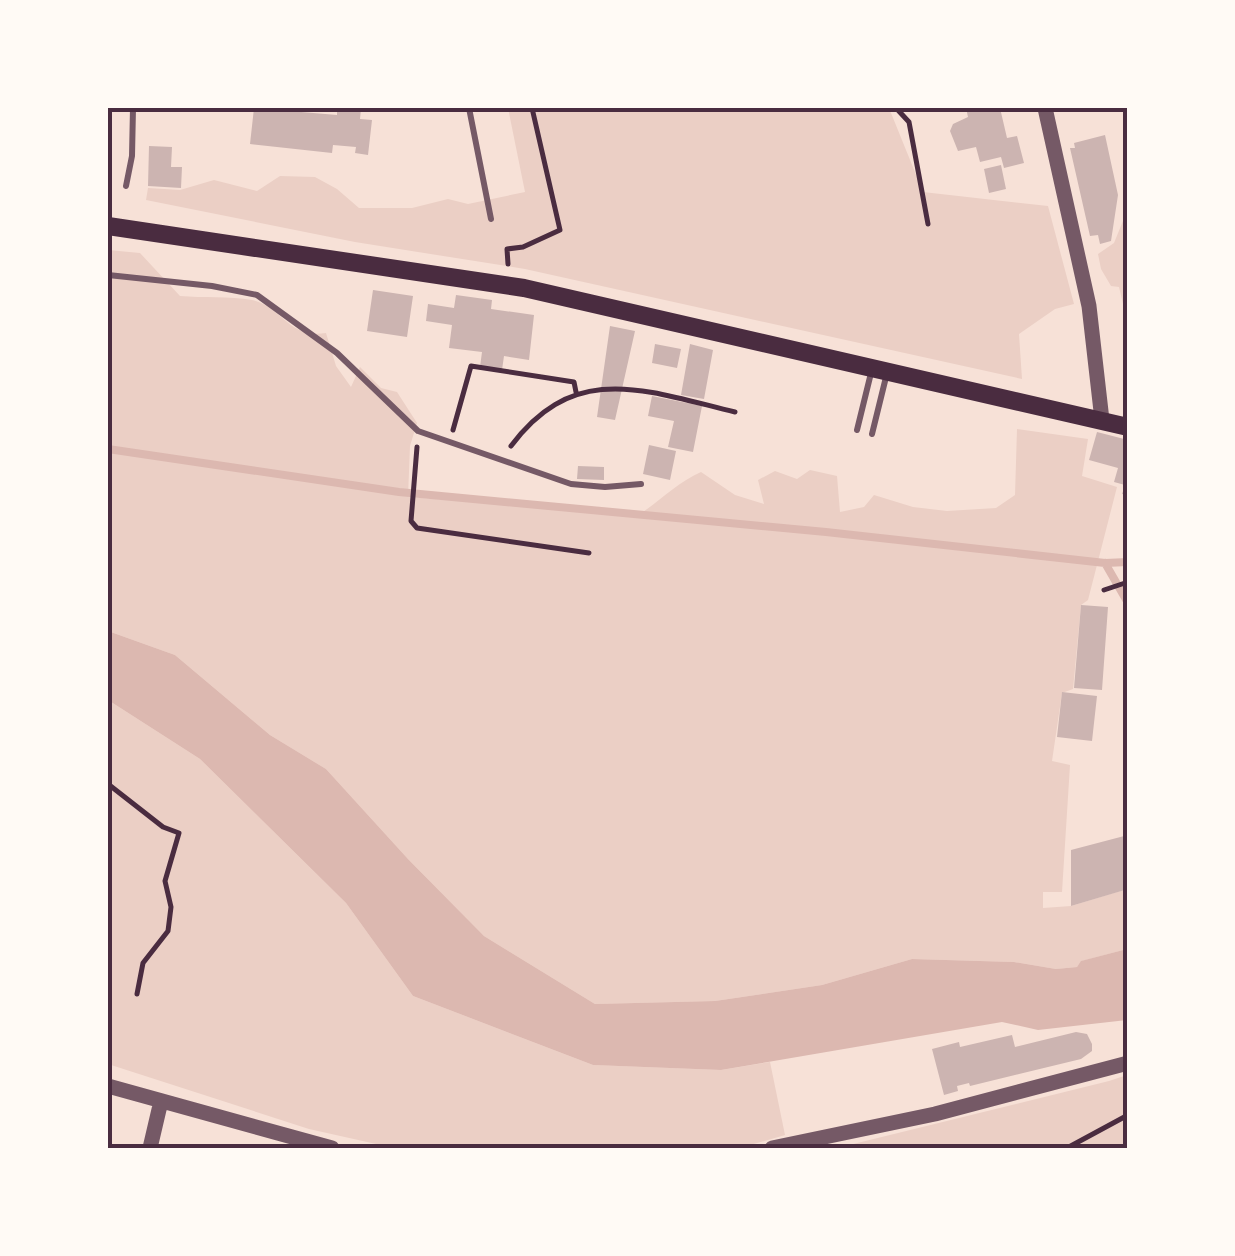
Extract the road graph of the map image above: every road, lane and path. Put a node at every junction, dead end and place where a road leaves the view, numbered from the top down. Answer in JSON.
{"nodes":[{"id":1,"x":133,"y":108,"type":"edge"},
{"id":2,"x":469,"y":108,"type":"edge"},
{"id":3,"x":532,"y":108,"type":"edge"},
{"id":4,"x":896,"y":108,"type":"edge"},
{"id":5,"x":1045,"y":108,"type":"edge"},
{"id":6,"x":126,"y":186,"type":"dead end"},
{"id":7,"x":491,"y":219,"type":"dead end"},
{"id":8,"x":928,"y":224,"type":"dead end"},
{"id":9,"x":108,"y":226,"type":"edge"},
{"id":10,"x":522,"y":247,"type":"dead end"},
{"id":11,"x":108,"y":276,"type":"edge"},
{"id":12,"x":880,"y":370,"type":"junction"},
{"id":13,"x":576,"y":392,"type":"junction"},
{"id":14,"x":735,"y":412,"type":"dead end"},
{"id":15,"x":1116,"y":424,"type":"edge"},
{"id":16,"x":857,"y":430,"type":"dead end"},
{"id":17,"x":418,"y":431,"type":"junction"},
{"id":18,"x":872,"y":434,"type":"dead end"},
{"id":19,"x":450,"y":441,"type":"junction"},
{"id":20,"x":501,"y":459,"type":"junction"},
{"id":21,"x":641,"y":484,"type":"dead end"},
{"id":22,"x":589,"y":554,"type":"dead end"},
{"id":23,"x":1128,"y":582,"type":"edge"},
{"id":24,"x":1104,"y":590,"type":"dead end"},
{"id":25,"x":108,"y":784,"type":"edge"},
{"id":26,"x":136,"y":994,"type":"dead end"},
{"id":27,"x":1128,"y":1064,"type":"edge"},
{"id":28,"x":108,"y":1086,"type":"edge"},
{"id":29,"x":161,"y":1101,"type":"junction"},
{"id":30,"x":1128,"y":1115,"type":"edge"},
{"id":31,"x":150,"y":1148,"type":"edge"},
{"id":32,"x":332,"y":1148,"type":"edge"},
{"id":33,"x":772,"y":1148,"type":"edge"},
{"id":34,"x":1068,"y":1148,"type":"edge"}],
"edges":[{"from":1,"to":6,"type":"lane"},
{"from":2,"to":7,"type":"lane"},
{"from":3,"to":10,"type":"path"},
{"from":4,"to":8,"type":"path"},
{"from":5,"to":15,"type":"street"},
{"from":9,"to":12,"type":"main road"},
{"from":11,"to":17,"type":"lane"},
{"from":12,"to":15,"type":"main road"},
{"from":12,"to":16,"type":"lane"},
{"from":12,"to":18,"type":"lane"},
{"from":13,"to":14,"type":"path"},
{"from":13,"to":19,"type":"path"},
{"from":13,"to":20,"type":"path"},
{"from":17,"to":19,"type":"lane"},
{"from":17,"to":22,"type":"path"},
{"from":19,"to":20,"type":"lane"},
{"from":20,"to":21,"type":"lane"},
{"from":23,"to":24,"type":"path"},
{"from":25,"to":26,"type":"path"},
{"from":27,"to":33,"type":"street"},
{"from":28,"to":29,"type":"street"},
{"from":29,"to":31,"type":"street"},
{"from":29,"to":32,"type":"street"},
{"from":30,"to":34,"type":"path"}]}
